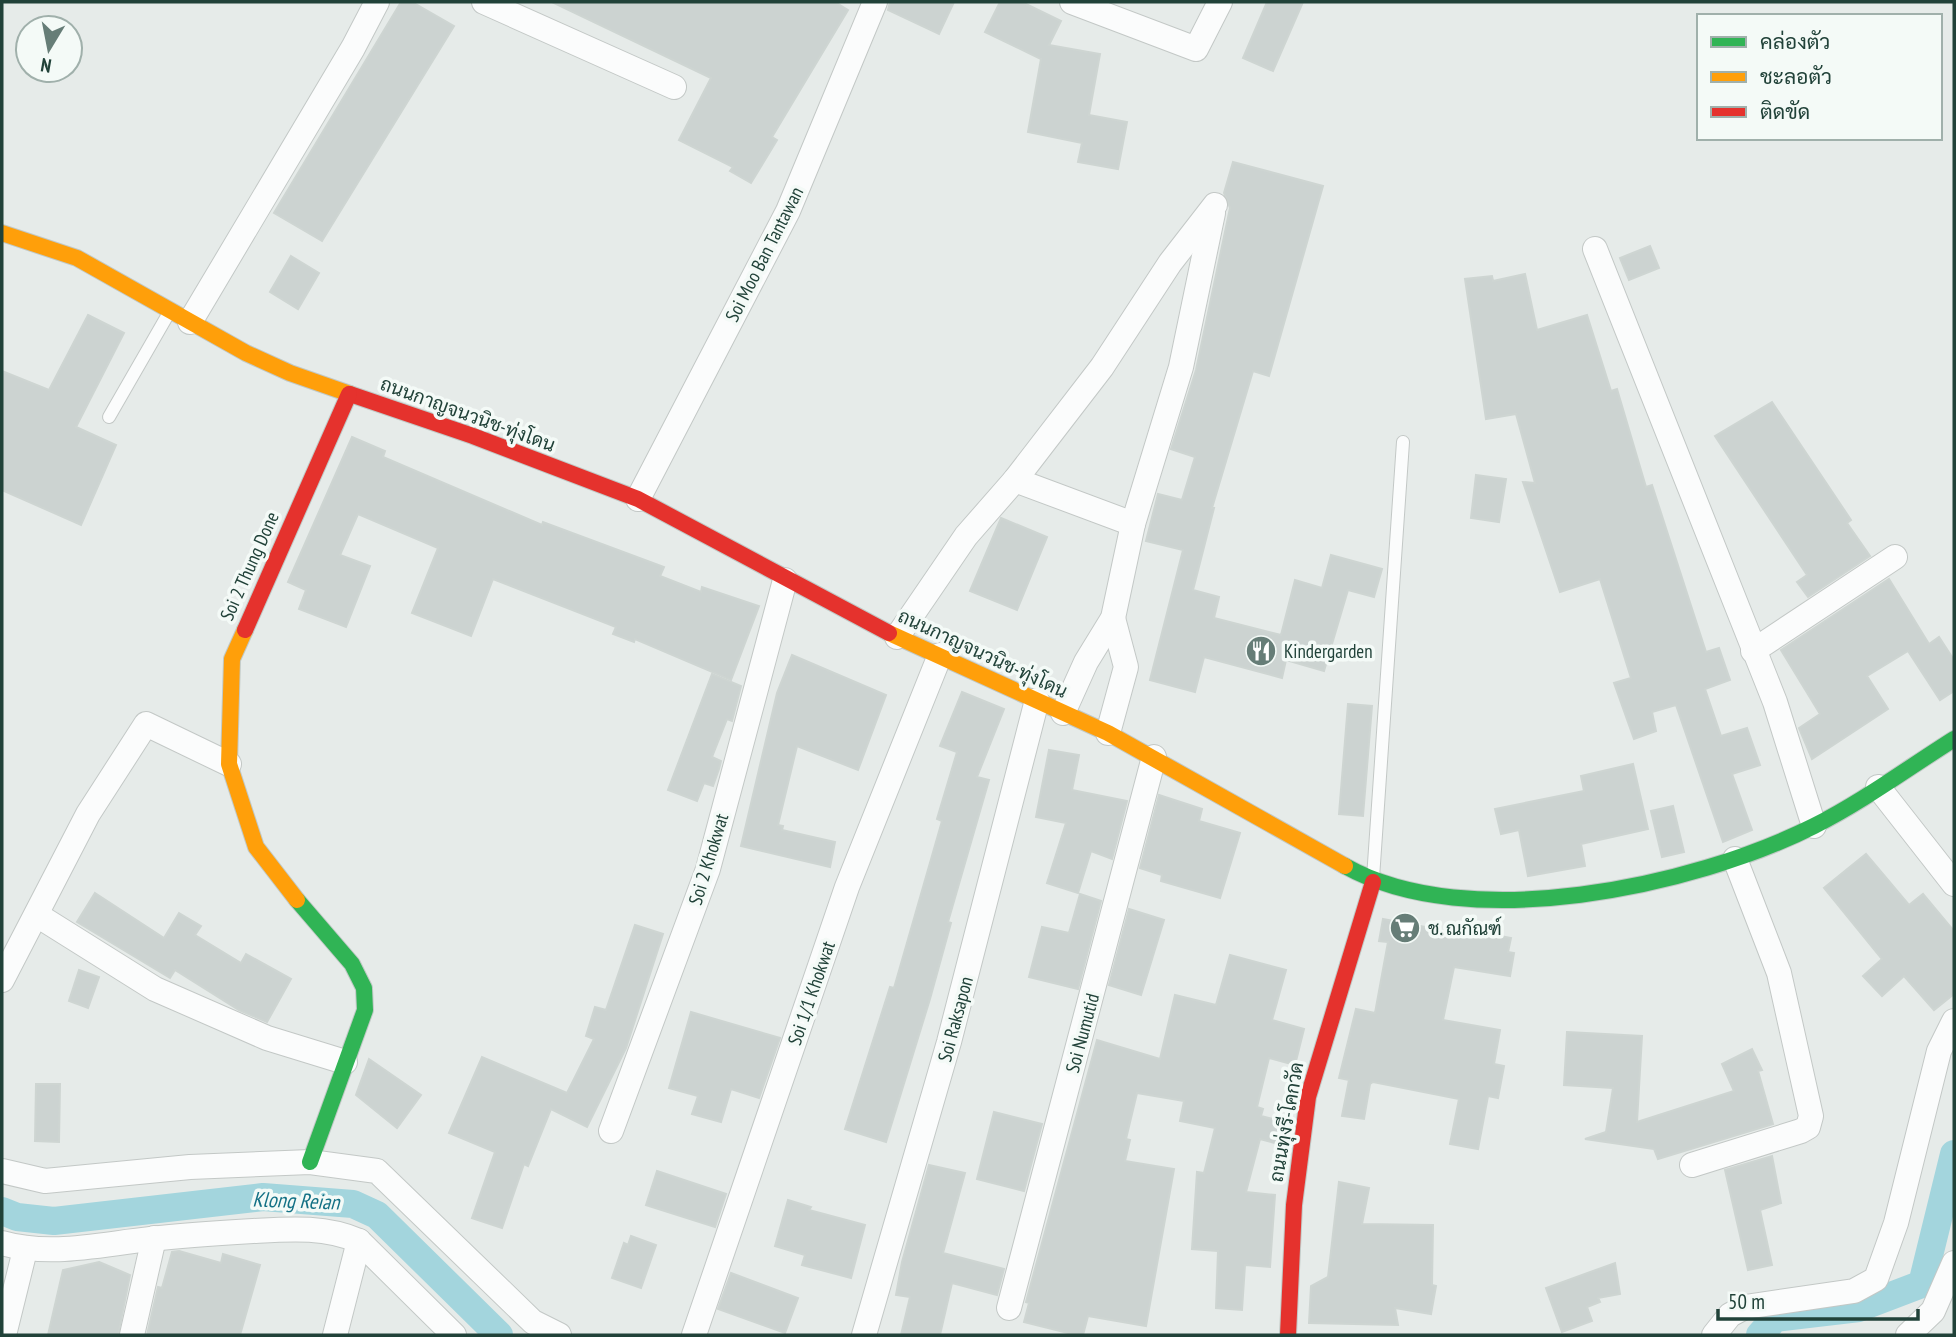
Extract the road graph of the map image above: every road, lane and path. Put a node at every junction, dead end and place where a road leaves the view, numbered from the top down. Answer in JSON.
{"nodes":[{"id":1,"x":377,"y":2,"type":"edge"},
{"id":2,"x":484,"y":2,"type":"edge"},
{"id":3,"x":875,"y":2,"type":"edge"},
{"id":4,"x":1072,"y":2,"type":"edge"},
{"id":5,"x":1220,"y":2,"type":"edge"},
{"id":6,"x":674,"y":87,"type":"dead end"},
{"id":7,"x":2,"y":233,"type":"edge"},
{"id":8,"x":1595,"y":249,"type":"dead end"},
{"id":9,"x":180,"y":316,"type":"junction"},
{"id":10,"x":349,"y":394,"type":"junction"},
{"id":11,"x":109,"y":417,"type":"dead end"},
{"id":12,"x":1403,"y":442,"type":"dead end"},
{"id":13,"x":1015,"y":480,"type":"junction"},
{"id":14,"x":638,"y":499,"type":"junction"},
{"id":15,"x":1133,"y":524,"type":"junction"},
{"id":16,"x":1895,"y":557,"type":"dead end"},
{"id":17,"x":785,"y":580,"type":"junction"},
{"id":18,"x":1113,"y":618,"type":"junction"},
{"id":19,"x":897,"y":636,"type":"junction"},
{"id":20,"x":1753,"y":651,"type":"junction"},
{"id":21,"x":940,"y":655,"type":"junction"},
{"id":22,"x":1037,"y":700,"type":"junction"},
{"id":23,"x":1063,"y":713,"type":"junction"},
{"id":24,"x":1108,"y":733,"type":"junction"},
{"id":25,"x":1954,"y":739,"type":"edge"},
{"id":26,"x":1154,"y":757,"type":"junction"},
{"id":27,"x":229,"y":764,"type":"junction"},
{"id":28,"x":1878,"y":787,"type":"junction"},
{"id":29,"x":1814,"y":826,"type":"junction"},
{"id":30,"x":1735,"y":859,"type":"junction"},
{"id":31,"x":1373,"y":882,"type":"junction"},
{"id":32,"x":1954,"y":884,"type":"edge"},
{"id":33,"x":37,"y":915,"type":"junction"},
{"id":34,"x":2,"y":979,"type":"edge"},
{"id":35,"x":1954,"y":1021,"type":"edge"},
{"id":36,"x":345,"y":1062,"type":"junction"},
{"id":37,"x":611,"y":1131,"type":"dead end"},
{"id":38,"x":310,"y":1162,"type":"junction"},
{"id":39,"x":1692,"y":1165,"type":"dead end"},
{"id":40,"x":2,"y":1171,"type":"edge"},
{"id":41,"x":154,"y":1238,"type":"junction"},
{"id":42,"x":359,"y":1241,"type":"junction"},
{"id":43,"x":14,"y":1247,"type":"edge"},
{"id":44,"x":1954,"y":1263,"type":"edge"},
{"id":45,"x":1009,"y":1308,"type":"dead end"},
{"id":46,"x":4,"y":1335,"type":"edge"},
{"id":47,"x":132,"y":1335,"type":"edge"},
{"id":48,"x":335,"y":1335,"type":"edge"},
{"id":49,"x":454,"y":1335,"type":"edge"},
{"id":50,"x":559,"y":1335,"type":"edge"},
{"id":51,"x":694,"y":1335,"type":"edge"},
{"id":52,"x":864,"y":1335,"type":"edge"},
{"id":53,"x":1288,"y":1335,"type":"edge"},
{"id":54,"x":1714,"y":1335,"type":"edge"},
{"id":55,"x":1908,"y":1335,"type":"edge"}],
"edges":[{"from":1,"to":9,"type":"street"},
{"from":2,"to":6,"type":"street"},
{"from":3,"to":14,"type":"street","name":"Soi Moo Ban Tantawan"},
{"from":4,"to":5,"type":"street"},
{"from":7,"to":9,"type":"street","name":"ถนนกาญจนวนิช-ทุ่งโดน"},
{"from":8,"to":20,"type":"street"},
{"from":9,"to":10,"type":"street","name":"ถนนกาญจนวนิช-ทุ่งโดน"},
{"from":9,"to":11,"type":"lane"},
{"from":10,"to":14,"type":"street","name":"ถนนกาญจนวนิช-ทุ่งโดน"},
{"from":10,"to":27,"type":"street","name":"Soi 2 Thung Done"},
{"from":12,"to":31,"type":"lane"},
{"from":13,"to":15,"type":"street"},
{"from":13,"to":15,"type":"street"},
{"from":13,"to":19,"type":"street"},
{"from":14,"to":17,"type":"street","name":"ถนนกาญจนวนิช-ทุ่งโดน"},
{"from":15,"to":18,"type":"street"},
{"from":16,"to":20,"type":"street"},
{"from":17,"to":19,"type":"street","name":"ถนนกาญจนวนิช-ทุ่งโดน"},
{"from":17,"to":37,"type":"street","name":"Soi 2 Khokwat"},
{"from":18,"to":23,"type":"street"},
{"from":18,"to":24,"type":"street"},
{"from":19,"to":21,"type":"street","name":"ถนนกาญจนวนิช-ทุ่งโดน"},
{"from":20,"to":29,"type":"street"},
{"from":21,"to":22,"type":"street","name":"ถนนกาญจนวนิช-ทุ่งโดน"},
{"from":21,"to":51,"type":"street","name":"Soi 1/1 Khokwat"},
{"from":22,"to":23,"type":"street","name":"ถนนกาญจนวนิช-ทุ่งโดน"},
{"from":22,"to":52,"type":"street","name":"Soi Raksapon"},
{"from":23,"to":24,"type":"street","name":"ถนนกาญจนวนิช-ทุ่งโดน"},
{"from":24,"to":26,"type":"street","name":"ถนนกาญจนวนิช-ทุ่งโดน"},
{"from":25,"to":28,"type":"street","name":"ถนนกาญจนวนิช-ทุ่งโดน"},
{"from":26,"to":31,"type":"street","name":"ถนนกาญจนวนิช-ทุ่งโดน"},
{"from":26,"to":45,"type":"street","name":"Soi Numutid"},
{"from":27,"to":33,"type":"street"},
{"from":27,"to":36,"type":"street","name":"Soi 2 Thung Done"},
{"from":28,"to":29,"type":"street","name":"ถนนกาญจนวนิช-ทุ่งโดน"},
{"from":28,"to":32,"type":"street"},
{"from":29,"to":30,"type":"street","name":"ถนนกาญจนวนิช-ทุ่งโดน"},
{"from":30,"to":31,"type":"street","name":"ถนนกาญจนวนิช-ทุ่งโดน"},
{"from":30,"to":39,"type":"street"},
{"from":31,"to":53,"type":"street","name":"ถนนทุ่งรี-โคกวัด"},
{"from":33,"to":34,"type":"street"},
{"from":33,"to":36,"type":"street"},
{"from":35,"to":54,"type":"street"},
{"from":36,"to":38,"type":"street","name":"Soi 2 Thung Done"},
{"from":38,"to":40,"type":"street"},
{"from":38,"to":50,"type":"street"},
{"from":41,"to":42,"type":"street"},
{"from":41,"to":43,"type":"street"},
{"from":41,"to":47,"type":"street"},
{"from":42,"to":48,"type":"street"},
{"from":42,"to":49,"type":"street"},
{"from":43,"to":46,"type":"street"},
{"from":44,"to":55,"type":"street"}]}
